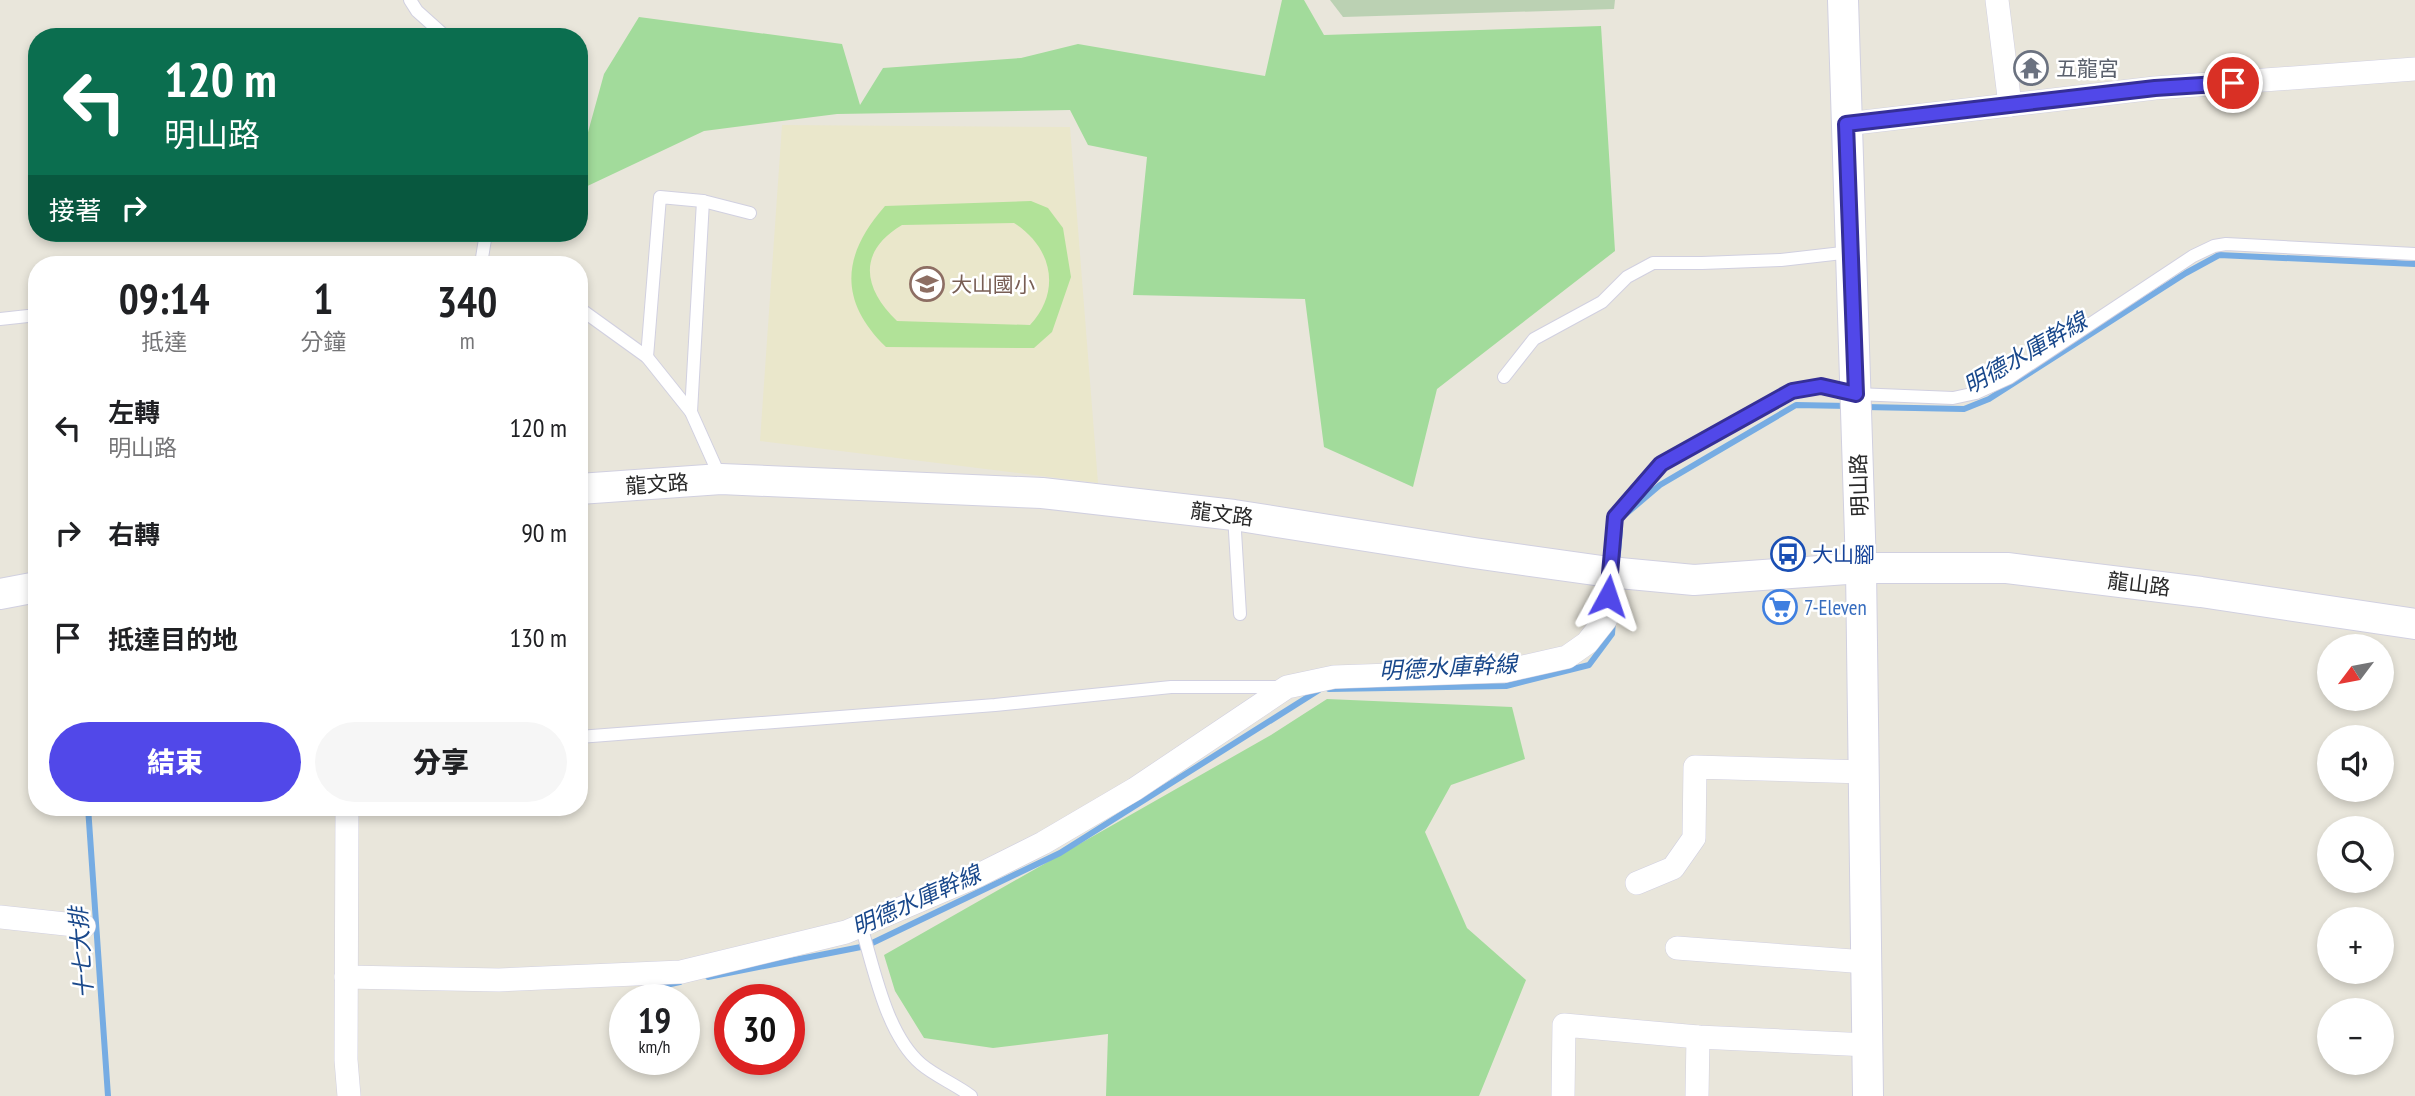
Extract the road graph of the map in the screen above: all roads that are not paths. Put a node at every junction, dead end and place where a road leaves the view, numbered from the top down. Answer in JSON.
{"nodes":[{"id":1,"x":410,"y":0,"type":"edge"},
{"id":2,"x":1843,"y":0,"type":"edge"},
{"id":3,"x":1997,"y":0,"type":"edge"},
{"id":4,"x":436,"y":28,"type":"edge"},
{"id":5,"x":2415,"y":69,"type":"edge"},
{"id":6,"x":2010,"y":105,"type":"junction"},
{"id":7,"x":1846,"y":124,"type":"junction"},
{"id":8,"x":703,"y":201,"type":"junction"},
{"id":9,"x":750,"y":213,"type":"dead end"},
{"id":10,"x":1851,"y":252,"type":"junction"},
{"id":11,"x":2415,"y":254,"type":"edge"},
{"id":12,"x":588,"y":314,"type":"edge"},
{"id":13,"x":28,"y":316,"type":"edge"},
{"id":14,"x":0,"y":319,"type":"edge"},
{"id":15,"x":647,"y":357,"type":"junction"},
{"id":16,"x":1504,"y":377,"type":"dead end"},
{"id":17,"x":1857,"y":402,"type":"junction"},
{"id":18,"x":691,"y":412,"type":"junction"},
{"id":19,"x":721,"y":479,"type":"junction"},
{"id":20,"x":588,"y":488,"type":"edge"},
{"id":21,"x":1234,"y":515,"type":"junction"},
{"id":22,"x":1861,"y":568,"type":"junction"},
{"id":23,"x":1616,"y":573,"type":"junction"},
{"id":24,"x":28,"y":589,"type":"edge"},
{"id":25,"x":0,"y":594,"type":"edge"},
{"id":26,"x":1240,"y":614,"type":"dead end"},
{"id":27,"x":2415,"y":624,"type":"edge"},
{"id":28,"x":1287,"y":687,"type":"junction"},
{"id":29,"x":588,"y":736,"type":"edge"},
{"id":30,"x":1864,"y":772,"type":"junction"},
{"id":31,"x":347,"y":816,"type":"edge"},
{"id":32,"x":1637,"y":883,"type":"dead end"},
{"id":33,"x":0,"y":917,"type":"edge"},
{"id":34,"x":85,"y":926,"type":"dead end"},
{"id":35,"x":863,"y":930,"type":"junction"},
{"id":36,"x":1676,"y":948,"type":"dead end"},
{"id":37,"x":1866,"y":962,"type":"junction"},
{"id":38,"x":346,"y":977,"type":"junction"},
{"id":39,"x":1698,"y":1037,"type":"junction"},
{"id":40,"x":1868,"y":1045,"type":"junction"},
{"id":41,"x":349,"y":1096,"type":"edge"},
{"id":42,"x":971,"y":1096,"type":"edge"},
{"id":43,"x":1563,"y":1096,"type":"edge"},
{"id":44,"x":1697,"y":1096,"type":"edge"},
{"id":45,"x":1868,"y":1096,"type":"edge"}],
"edges":[{"from":1,"to":4,"type":"lane"},
{"from":2,"to":7,"type":"street","name":"明山路"},
{"from":3,"to":6,"type":"street"},
{"from":5,"to":6,"type":"street"},
{"from":6,"to":7,"type":"street"},
{"from":7,"to":10,"type":"street","name":"明山路"},
{"from":8,"to":9,"type":"lane"},
{"from":8,"to":15,"type":"lane"},
{"from":8,"to":18,"type":"lane"},
{"from":10,"to":16,"type":"lane"},
{"from":10,"to":17,"type":"street","name":"明山路"},
{"from":11,"to":17,"type":"lane"},
{"from":12,"to":15,"type":"lane"},
{"from":13,"to":14,"type":"lane"},
{"from":15,"to":18,"type":"lane"},
{"from":17,"to":22,"type":"street","name":"明山路"},
{"from":17,"to":23,"type":"lane"},
{"from":18,"to":19,"type":"lane"},
{"from":19,"to":20,"type":"street","name":"龍文路"},
{"from":19,"to":21,"type":"street","name":"龍文路"},
{"from":21,"to":23,"type":"street","name":"龍文路"},
{"from":21,"to":26,"type":"lane"},
{"from":22,"to":23,"type":"street","name":"龍文路"},
{"from":22,"to":27,"type":"street","name":"龍山路"},
{"from":22,"to":30,"type":"street","name":"明山路"},
{"from":23,"to":28,"type":"street"},
{"from":24,"to":25,"type":"street"},
{"from":28,"to":29,"type":"lane"},
{"from":28,"to":35,"type":"street"},
{"from":30,"to":32,"type":"street"},
{"from":30,"to":37,"type":"street","name":"明山路"},
{"from":31,"to":38,"type":"street"},
{"from":33,"to":34,"type":"street"},
{"from":35,"to":38,"type":"street"},
{"from":35,"to":42,"type":"lane"},
{"from":36,"to":37,"type":"street"},
{"from":37,"to":40,"type":"street","name":"明山路"},
{"from":38,"to":41,"type":"street"},
{"from":39,"to":40,"type":"street"},
{"from":39,"to":43,"type":"street"},
{"from":39,"to":44,"type":"street"},
{"from":40,"to":45,"type":"street","name":"明山路"}]}
